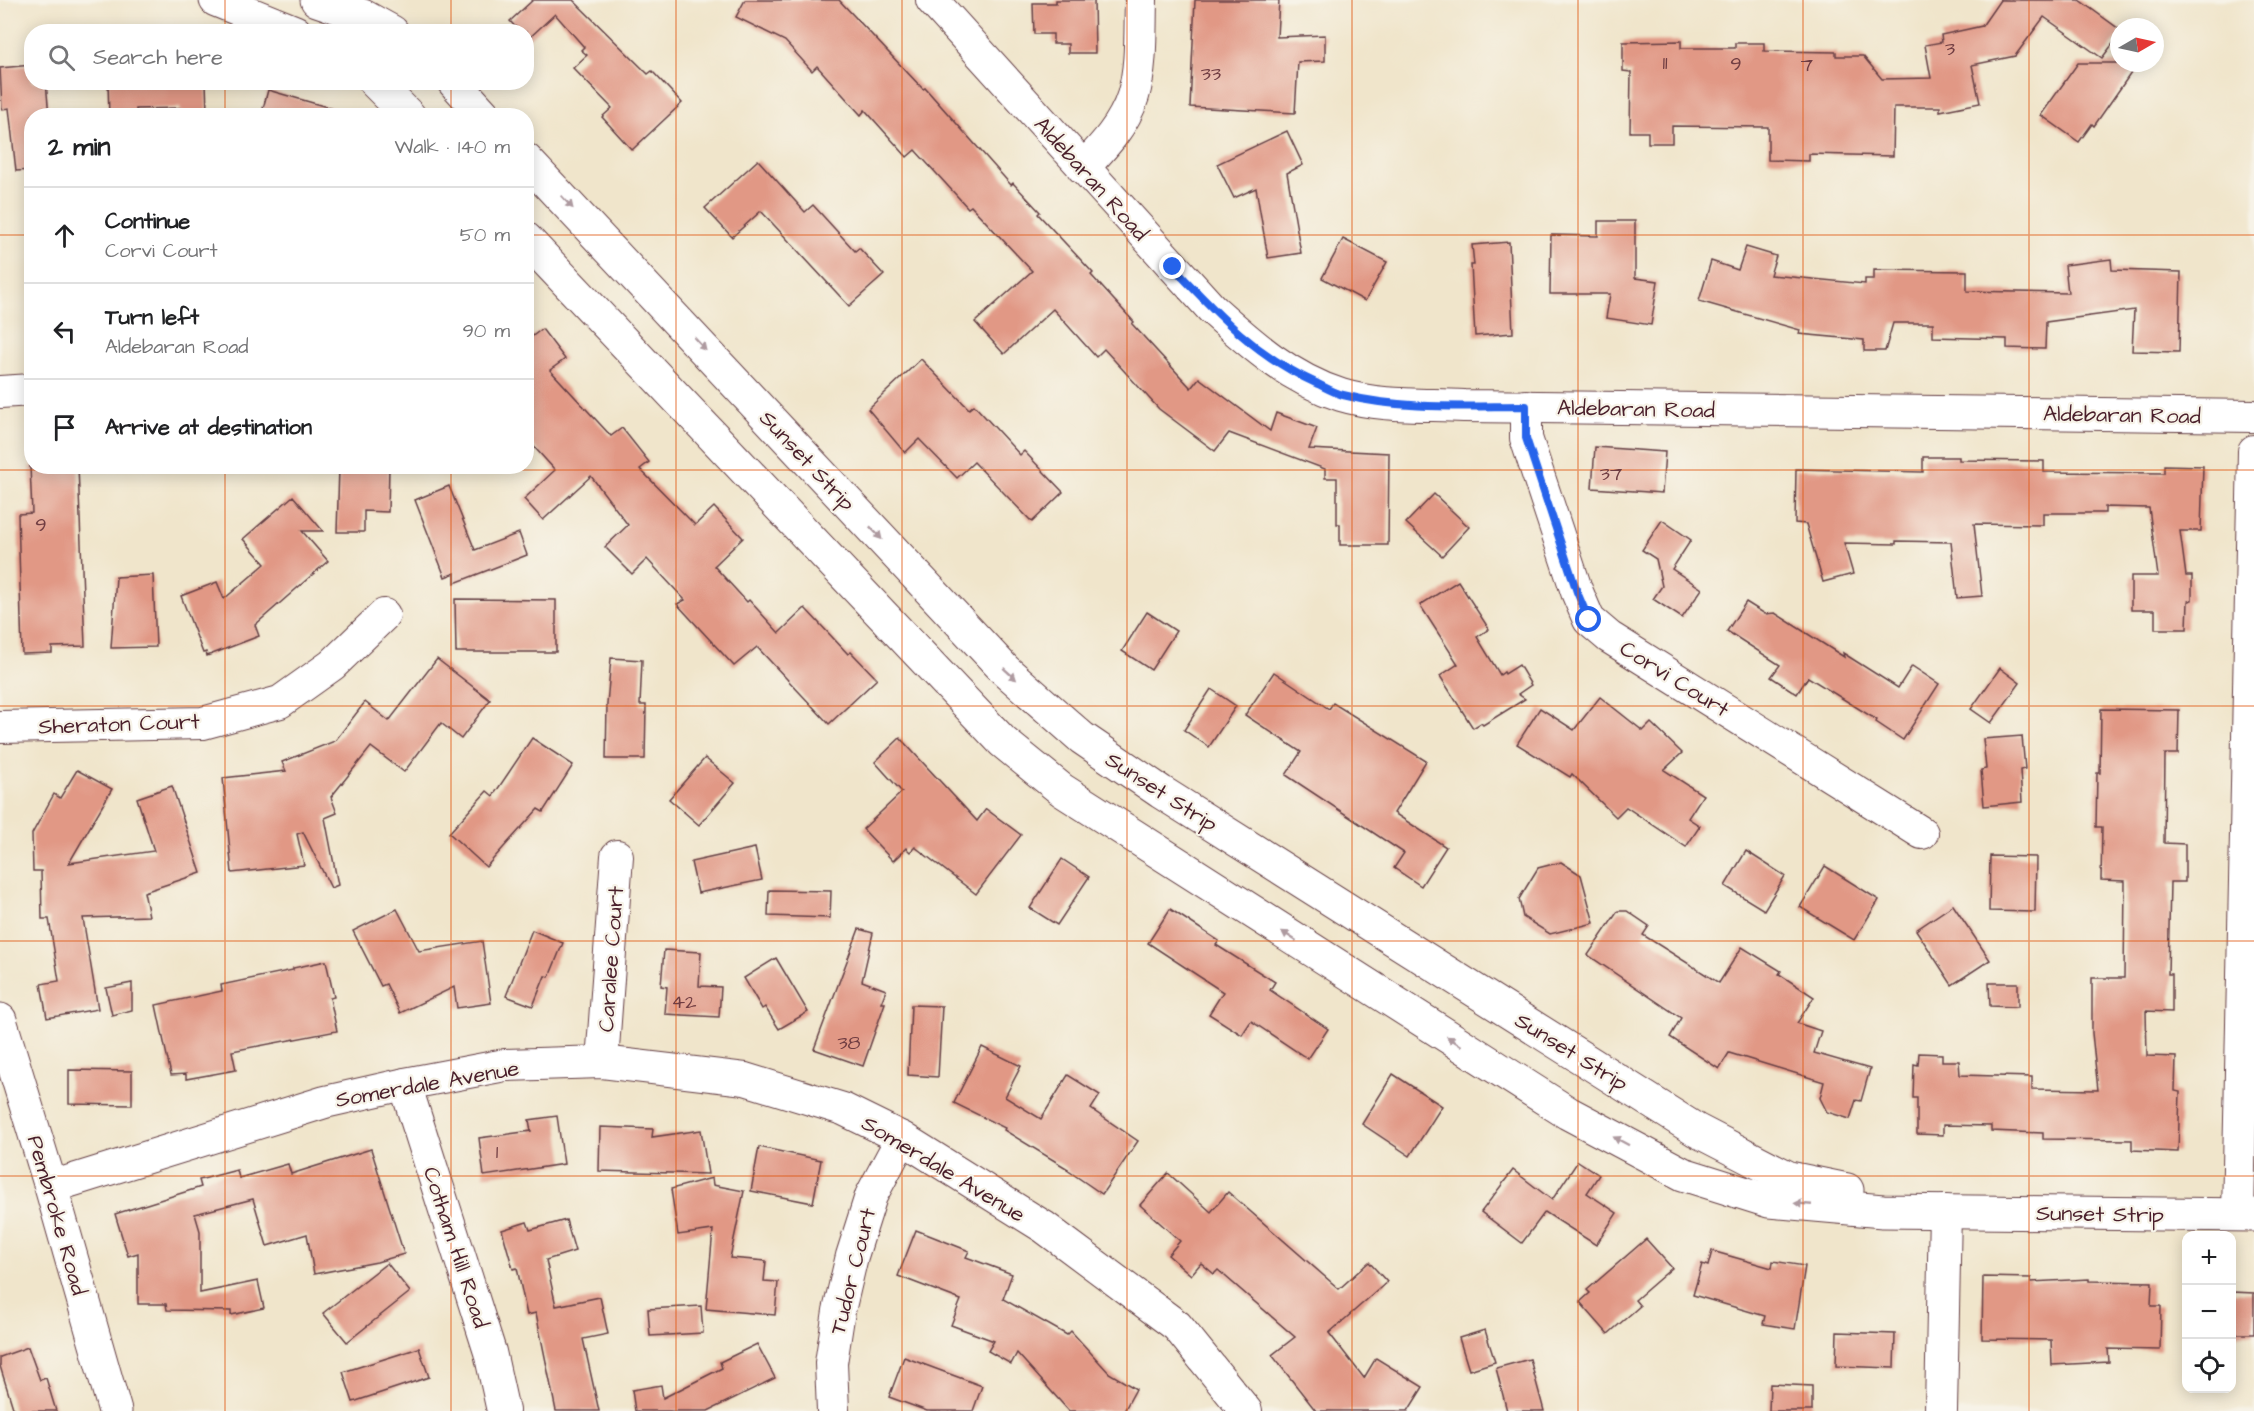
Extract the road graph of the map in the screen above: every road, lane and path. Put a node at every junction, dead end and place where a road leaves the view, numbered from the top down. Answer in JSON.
{"nodes":[{"id":1,"x":216,"y":0,"type":"edge"},
{"id":2,"x":317,"y":0,"type":"edge"},
{"id":3,"x":381,"y":0,"type":"edge"},
{"id":4,"x":932,"y":0,"type":"edge"},
{"id":5,"x":1141,"y":0,"type":"edge"},
{"id":6,"x":275,"y":24,"type":"edge"},
{"id":7,"x":378,"y":24,"type":"edge"},
{"id":8,"x":402,"y":24,"type":"edge"},
{"id":9,"x":383,"y":90,"type":"edge"},
{"id":10,"x":461,"y":90,"type":"edge"},
{"id":11,"x":401,"y":108,"type":"edge"},
{"id":12,"x":478,"y":108,"type":"edge"},
{"id":13,"x":1083,"y":168,"type":"junction"},
{"id":14,"x":534,"y":169,"type":"edge"},
{"id":15,"x":534,"y":246,"type":"edge"},
{"id":16,"x":24,"y":390,"type":"edge"},
{"id":17,"x":0,"y":392,"type":"edge"},
{"id":18,"x":1526,"y":406,"type":"junction"},
{"id":19,"x":2254,"y":416,"type":"edge"},
{"id":20,"x":2254,"y":451,"type":"edge"},
{"id":21,"x":384,"y":615,"type":"dead end"},
{"id":22,"x":0,"y":727,"type":"edge"},
{"id":23,"x":2250,"y":812,"type":"edge"},
{"id":24,"x":1922,"y":833,"type":"dead end"},
{"id":25,"x":617,"y":856,"type":"dead end"},
{"id":26,"x":0,"y":1020,"type":"edge"},
{"id":27,"x":602,"y":1062,"type":"junction"},
{"id":28,"x":405,"y":1084,"type":"junction"},
{"id":29,"x":902,"y":1138,"type":"junction"},
{"id":30,"x":51,"y":1187,"type":"junction"},
{"id":31,"x":1946,"y":1211,"type":"junction"},
{"id":32,"x":2246,"y":1215,"type":"edge"},
{"id":33,"x":115,"y":1411,"type":"edge"},
{"id":34,"x":503,"y":1411,"type":"edge"},
{"id":35,"x":832,"y":1411,"type":"edge"},
{"id":36,"x":1246,"y":1411,"type":"edge"},
{"id":37,"x":1941,"y":1411,"type":"edge"}],
"edges":[{"from":1,"to":6,"type":"street"},
{"from":2,"to":7,"type":"street"},
{"from":3,"to":8,"type":"street"},
{"from":4,"to":13,"type":"street","name":"Aldebaran Road"},
{"from":5,"to":13,"type":"street"},
{"from":9,"to":11,"type":"street"},
{"from":10,"to":12,"type":"street"},
{"from":13,"to":18,"type":"street","name":"Aldebaran Road"},
{"from":14,"to":31,"type":"street","name":"Sunset Strip","one_way":true},
{"from":31,"to":15,"type":"street","name":"Sunset Strip","one_way":true},
{"from":16,"to":17,"type":"street"},
{"from":18,"to":19,"type":"street","name":"Aldebaran Road"},
{"from":18,"to":24,"type":"street","name":"Corvi Court"},
{"from":20,"to":23,"type":"street"},
{"from":21,"to":22,"type":"street","name":"Sheraton Court"},
{"from":23,"to":32,"type":"street"},
{"from":25,"to":27,"type":"street","name":"Caralee Court"},
{"from":26,"to":30,"type":"street","name":"Pembroke Road"},
{"from":27,"to":28,"type":"street","name":"Somerdale Avenue"},
{"from":27,"to":29,"type":"street","name":"Somerdale Avenue"},
{"from":28,"to":30,"type":"street","name":"Somerdale Avenue"},
{"from":28,"to":34,"type":"street","name":"Cotham Hill Road"},
{"from":29,"to":35,"type":"street","name":"Tudor Court"},
{"from":29,"to":36,"type":"street","name":"Somerdale Avenue"},
{"from":30,"to":33,"type":"street","name":"Pembroke Road"},
{"from":31,"to":32,"type":"street","name":"Sunset Strip"},
{"from":31,"to":37,"type":"street"}]}
